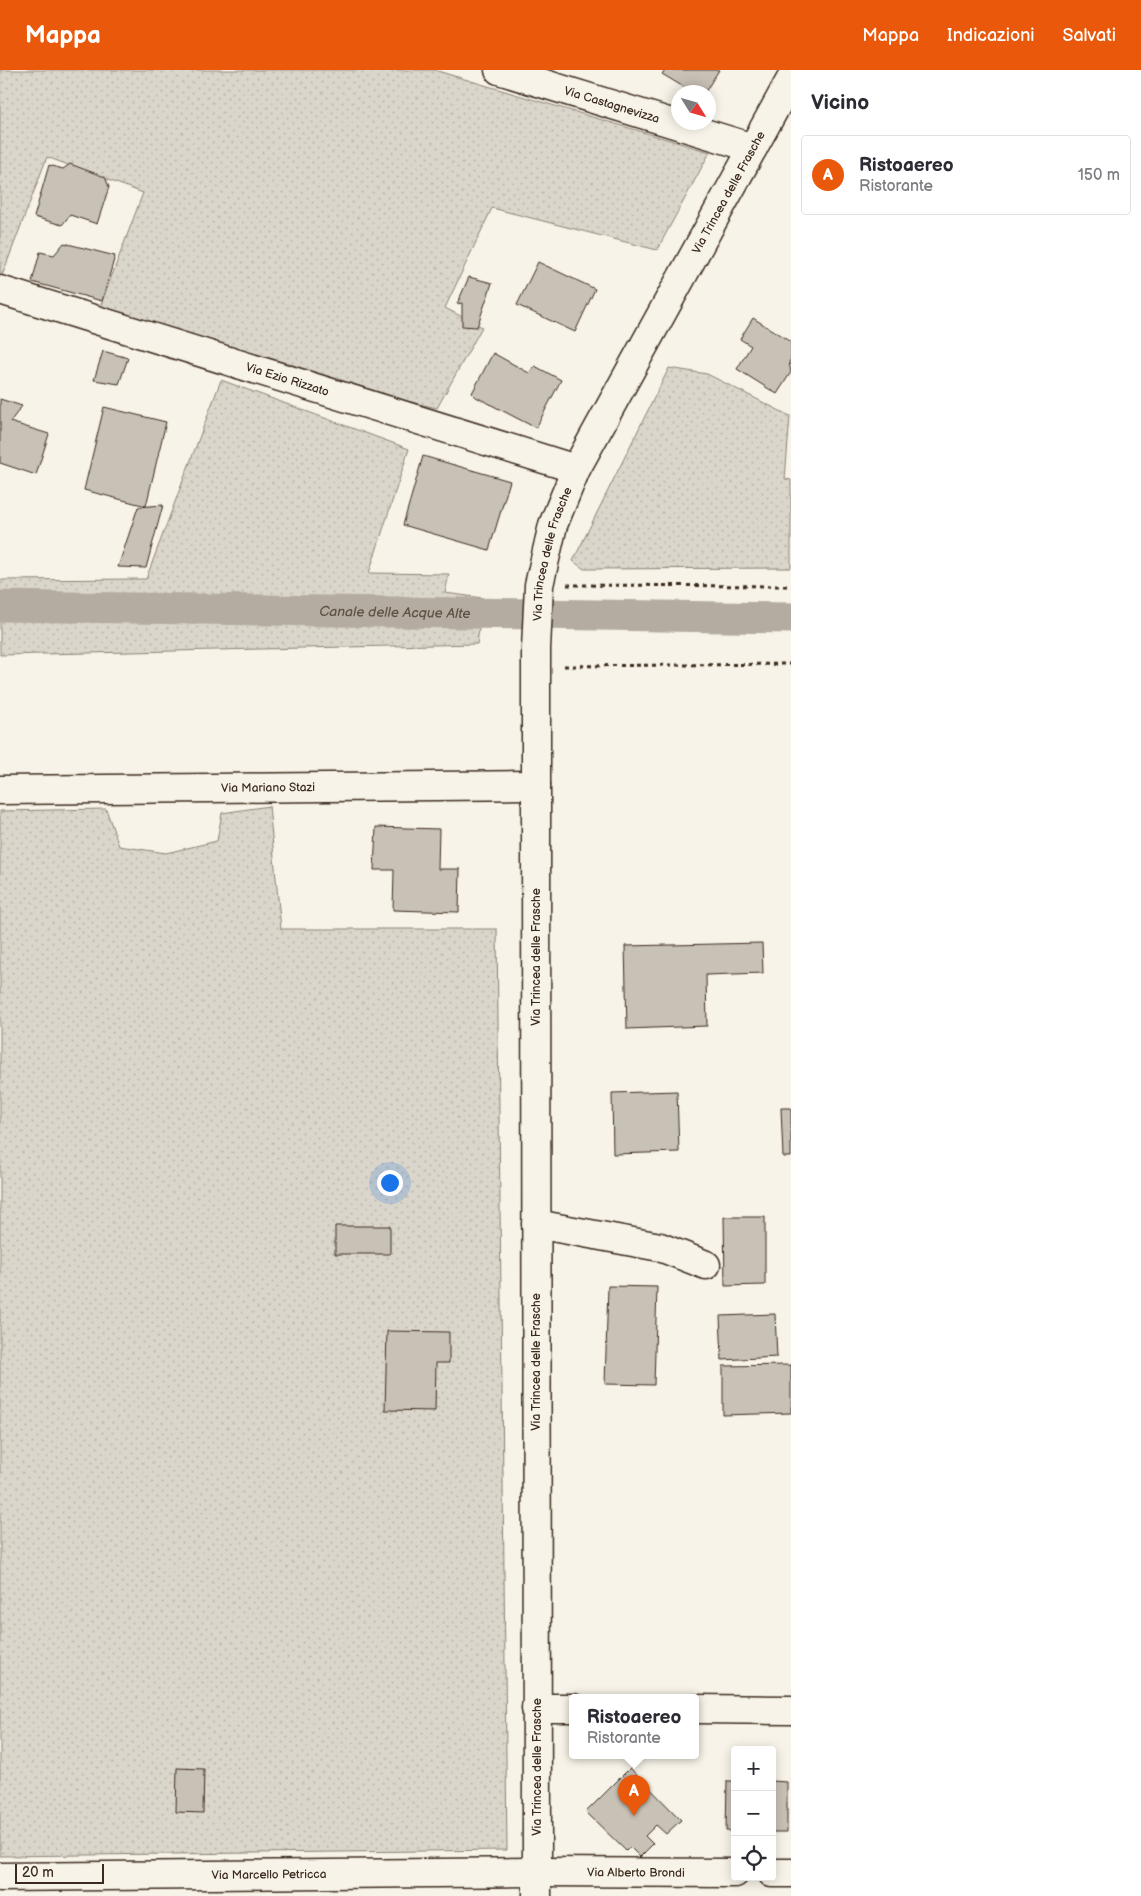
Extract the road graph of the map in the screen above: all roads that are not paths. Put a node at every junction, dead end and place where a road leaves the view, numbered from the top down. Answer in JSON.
{"nodes":[{"id":1,"x":499,"y":70,"type":"edge"},
{"id":2,"x":791,"y":79,"type":"edge"},
{"id":3,"x":753,"y":148,"type":"junction"},
{"id":4,"x":0,"y":290,"type":"edge"},
{"id":5,"x":576,"y":469,"type":"junction"},
{"id":6,"x":536,"y":785,"type":"junction"},
{"id":7,"x":0,"y":790,"type":"edge"},
{"id":8,"x":536,"y":1224,"type":"junction"},
{"id":9,"x":706,"y":1265,"type":"dead end"},
{"id":10,"x":536,"y":1708,"type":"junction"},
{"id":11,"x":569,"y":1708,"type":"edge"},
{"id":12,"x":699,"y":1709,"type":"edge"},
{"id":13,"x":791,"y":1710,"type":"edge"},
{"id":14,"x":731,"y":1873,"type":"edge"},
{"id":15,"x":776,"y":1873,"type":"edge"},
{"id":16,"x":791,"y":1873,"type":"edge"},
{"id":17,"x":0,"y":1877,"type":"edge"},
{"id":18,"x":537,"y":1884,"type":"edge"}],
"edges":[{"from":1,"to":3,"type":"street","name":"Via Castagnevizza"},
{"from":2,"to":3,"type":"street","name":"Via Trincea delle Frasche"},
{"from":3,"to":5,"type":"street","name":"Via Trincea delle Frasche"},
{"from":4,"to":5,"type":"street","name":"Via Ezio Rizzato"},
{"from":5,"to":6,"type":"street","name":"Via Trincea delle Frasche"},
{"from":6,"to":7,"type":"street","name":"Via Mariano Stazi"},
{"from":6,"to":8,"type":"street","name":"Via Trincea delle Frasche"},
{"from":8,"to":9,"type":"street"},
{"from":8,"to":10,"type":"street","name":"Via Trincea delle Frasche"},
{"from":10,"to":11,"type":"street"},
{"from":10,"to":18,"type":"street","name":"Via Trincea delle Frasche"},
{"from":12,"to":13,"type":"street"},
{"from":14,"to":18,"type":"street","name":"Via Alberto Brondi"},
{"from":15,"to":16,"type":"street"},
{"from":17,"to":18,"type":"street","name":"Via Marcello Petricca"}]}
